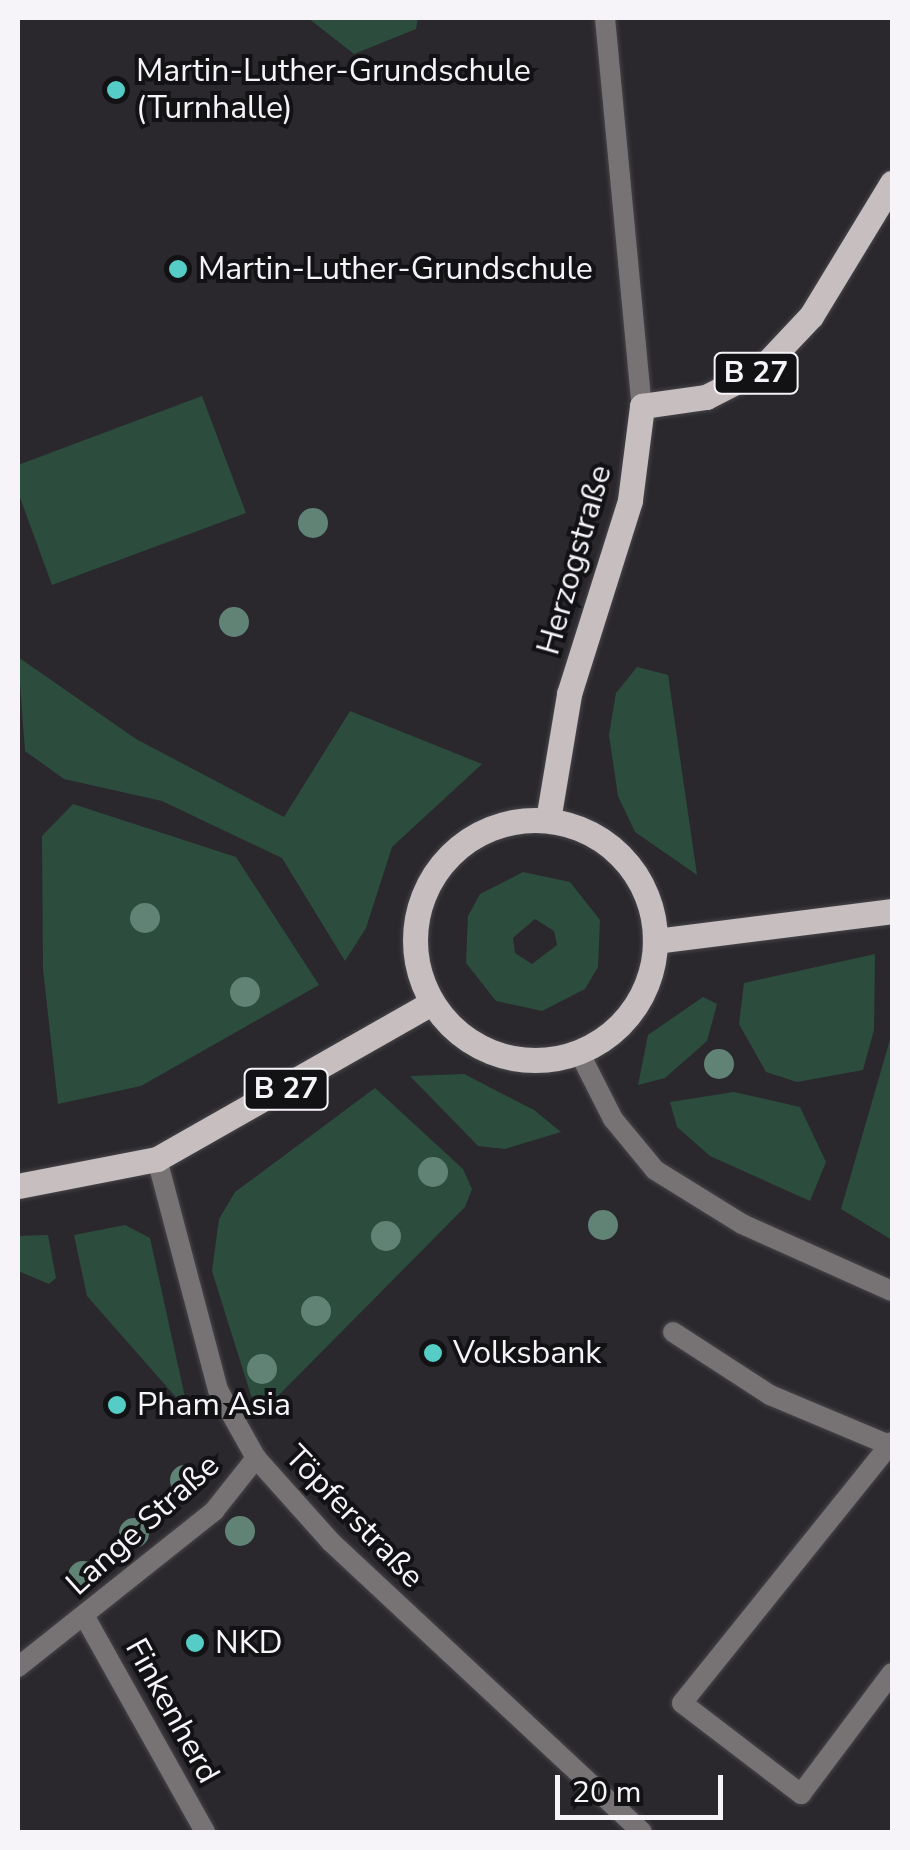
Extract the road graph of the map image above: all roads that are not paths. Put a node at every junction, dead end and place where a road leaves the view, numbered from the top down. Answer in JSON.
{"nodes":[{"id":1,"x":605,"y":18,"type":"edge"},
{"id":2,"x":892,"y":182,"type":"edge"},
{"id":3,"x":642,"y":406,"type":"junction"},
{"id":4,"x":548,"y":820,"type":"junction"},
{"id":5,"x":892,"y":911,"type":"edge"},
{"id":6,"x":655,"y":941,"type":"junction"},
{"id":7,"x":432,"y":1003,"type":"junction"},
{"id":8,"x":579,"y":1052,"type":"junction"},
{"id":9,"x":157,"y":1159,"type":"junction"},
{"id":10,"x":18,"y":1186,"type":"edge"},
{"id":11,"x":892,"y":1291,"type":"edge"},
{"id":12,"x":673,"y":1332,"type":"dead end"},
{"id":13,"x":888,"y":1442,"type":"edge"},
{"id":14,"x":256,"y":1458,"type":"junction"},
{"id":15,"x":86,"y":1619,"type":"junction"},
{"id":16,"x":18,"y":1666,"type":"edge"},
{"id":17,"x":892,"y":1673,"type":"edge"},
{"id":18,"x":205,"y":1832,"type":"edge"},
{"id":19,"x":642,"y":1832,"type":"edge"}],
"edges":[{"from":1,"to":3,"type":"street","name":"Herzogstraße"},
{"from":2,"to":3,"type":"main road","number":"B 27"},
{"from":3,"to":4,"type":"main road","name":"Herzogstraße"},
{"from":4,"to":6,"type":"main road"},
{"from":4,"to":7,"type":"main road"},
{"from":5,"to":6,"type":"main road"},
{"from":6,"to":8,"type":"main road"},
{"from":7,"to":8,"type":"main road"},
{"from":7,"to":9,"type":"main road","number":"B 27"},
{"from":8,"to":11,"type":"street"},
{"from":9,"to":10,"type":"main road","number":"B 27"},
{"from":9,"to":14,"type":"street","name":"Töpferstraße"},
{"from":12,"to":13,"type":"street"},
{"from":13,"to":17,"type":"street"},
{"from":14,"to":15,"type":"street","name":"Lange Straße"},
{"from":14,"to":19,"type":"street","name":"Töpferstraße"},
{"from":15,"to":16,"type":"street","name":"Lange Straße"},
{"from":15,"to":18,"type":"street","name":"Finkenherd"}]}
